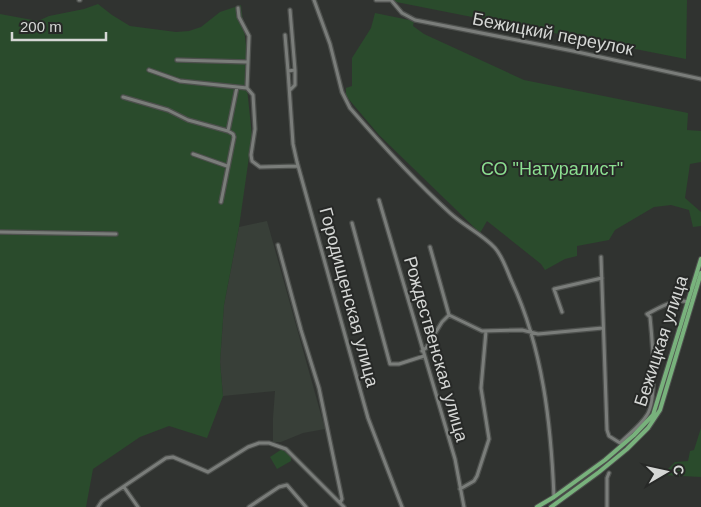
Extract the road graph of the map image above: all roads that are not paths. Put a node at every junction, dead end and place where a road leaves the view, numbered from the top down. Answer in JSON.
{"nodes":[{"id":1,"x":314,"y":0,"type":"edge"},
{"id":2,"x":376,"y":0,"type":"edge"},
{"id":3,"x":238,"y":8,"type":"dead end"},
{"id":4,"x":290,"y":10,"type":"dead end"},
{"id":5,"x":286,"y":35,"type":"dead end"},
{"id":6,"x":177,"y":60,"type":"dead end"},
{"id":7,"x":248,"y":62,"type":"junction"},
{"id":8,"x":149,"y":70,"type":"dead end"},
{"id":9,"x":295,"y":70,"type":"junction"},
{"id":10,"x":288,"y":71,"type":"junction"},
{"id":11,"x":701,"y":79,"type":"edge"},
{"id":12,"x":237,"y":87,"type":"junction"},
{"id":13,"x":247,"y":88,"type":"junction"},
{"id":14,"x":290,"y":90,"type":"junction"},
{"id":15,"x":123,"y":97,"type":"dead end"},
{"id":16,"x":228,"y":131,"type":"junction"},
{"id":17,"x":193,"y":154,"type":"dead end"},
{"id":18,"x":227,"y":166,"type":"junction"},
{"id":19,"x":298,"y":166,"type":"junction"},
{"id":20,"x":379,"y":200,"type":"dead end"},
{"id":21,"x":221,"y":202,"type":"dead end"},
{"id":22,"x":352,"y":223,"type":"dead end"},
{"id":23,"x":0,"y":232,"type":"edge"},
{"id":24,"x":116,"y":234,"type":"dead end"},
{"id":25,"x":278,"y":245,"type":"dead end"},
{"id":26,"x":430,"y":248,"type":"dead end"},
{"id":27,"x":601,"y":256,"type":"dead end"},
{"id":28,"x":701,"y":259,"type":"edge"},
{"id":29,"x":701,"y":273,"type":"edge"},
{"id":30,"x":602,"y":278,"type":"junction"},
{"id":31,"x":688,"y":302,"type":"junction"},
{"id":32,"x":562,"y":312,"type":"dead end"},
{"id":33,"x":449,"y":315,"type":"junction"},
{"id":34,"x":603,"y":328,"type":"junction"},
{"id":35,"x":486,"y":332,"type":"junction"},
{"id":36,"x":532,"y":332,"type":"junction"},
{"id":37,"x":422,"y":351,"type":"junction"},
{"id":38,"x":424,"y":356,"type":"junction"},
{"id":39,"x":610,"y":473,"type":"dead end"},
{"id":40,"x":124,"y":487,"type":"junction"},
{"id":41,"x":460,"y":489,"type":"junction"},
{"id":42,"x":554,"y":497,"type":"junction"},
{"id":43,"x":340,"y":502,"type":"junction"},
{"id":44,"x":553,"y":506,"type":"edge"},
{"id":45,"x":98,"y":507,"type":"edge"},
{"id":46,"x":138,"y":507,"type":"edge"},
{"id":47,"x":250,"y":507,"type":"edge"},
{"id":48,"x":306,"y":507,"type":"edge"},
{"id":49,"x":344,"y":507,"type":"edge"},
{"id":50,"x":402,"y":507,"type":"edge"},
{"id":51,"x":464,"y":507,"type":"edge"},
{"id":52,"x":537,"y":507,"type":"edge"},
{"id":53,"x":607,"y":507,"type":"edge"}],
"edges":[{"from":1,"to":36,"type":"street"},
{"from":2,"to":11,"type":"street","name":"Бежицкий переулок"},
{"from":3,"to":7,"type":"street"},
{"from":4,"to":9,"type":"street","name":"Городищенская улица"},
{"from":5,"to":10,"type":"street","name":"Городищенская улица"},
{"from":6,"to":7,"type":"street"},
{"from":7,"to":13,"type":"street"},
{"from":8,"to":12,"type":"street"},
{"from":9,"to":10,"type":"street"},
{"from":9,"to":14,"type":"street","name":"Городищенская улица"},
{"from":10,"to":14,"type":"street","name":"Городищенская улица"},
{"from":12,"to":13,"type":"street"},
{"from":12,"to":16,"type":"street"},
{"from":13,"to":19,"type":"street"},
{"from":14,"to":19,"type":"street","name":"Городищенская улица"},
{"from":15,"to":16,"type":"street"},
{"from":16,"to":18,"type":"street"},
{"from":17,"to":18,"type":"street"},
{"from":18,"to":21,"type":"street"},
{"from":19,"to":50,"type":"street","name":"Городищенская улица"},
{"from":20,"to":37,"type":"street","name":"Рождественская улица"},
{"from":22,"to":38,"type":"street"},
{"from":23,"to":24,"type":"street"},
{"from":25,"to":43,"type":"street"},
{"from":26,"to":33,"type":"street"},
{"from":27,"to":30,"type":"street"},
{"from":28,"to":31,"type":"main road","name":"Бежицкая улица"},
{"from":29,"to":44,"type":"main road","name":"Бежицкая улица"},
{"from":30,"to":32,"type":"street"},
{"from":30,"to":34,"type":"street"},
{"from":31,"to":34,"type":"street"},
{"from":31,"to":42,"type":"main road","name":"Бежицкая улица"},
{"from":33,"to":35,"type":"street"},
{"from":33,"to":37,"type":"street"},
{"from":34,"to":36,"type":"street"},
{"from":35,"to":36,"type":"street"},
{"from":35,"to":41,"type":"street"},
{"from":36,"to":42,"type":"street"},
{"from":37,"to":38,"type":"street","name":"Рождественская улица"},
{"from":38,"to":41,"type":"street","name":"Рождественская улица"},
{"from":39,"to":53,"type":"street"},
{"from":40,"to":43,"type":"street"},
{"from":40,"to":45,"type":"street"},
{"from":40,"to":46,"type":"street"},
{"from":41,"to":51,"type":"street","name":"Рождественская улица"},
{"from":42,"to":44,"type":"main road","name":"Бежицкая улица"},
{"from":42,"to":52,"type":"main road"},
{"from":43,"to":49,"type":"street"},
{"from":47,"to":48,"type":"street"}]}
